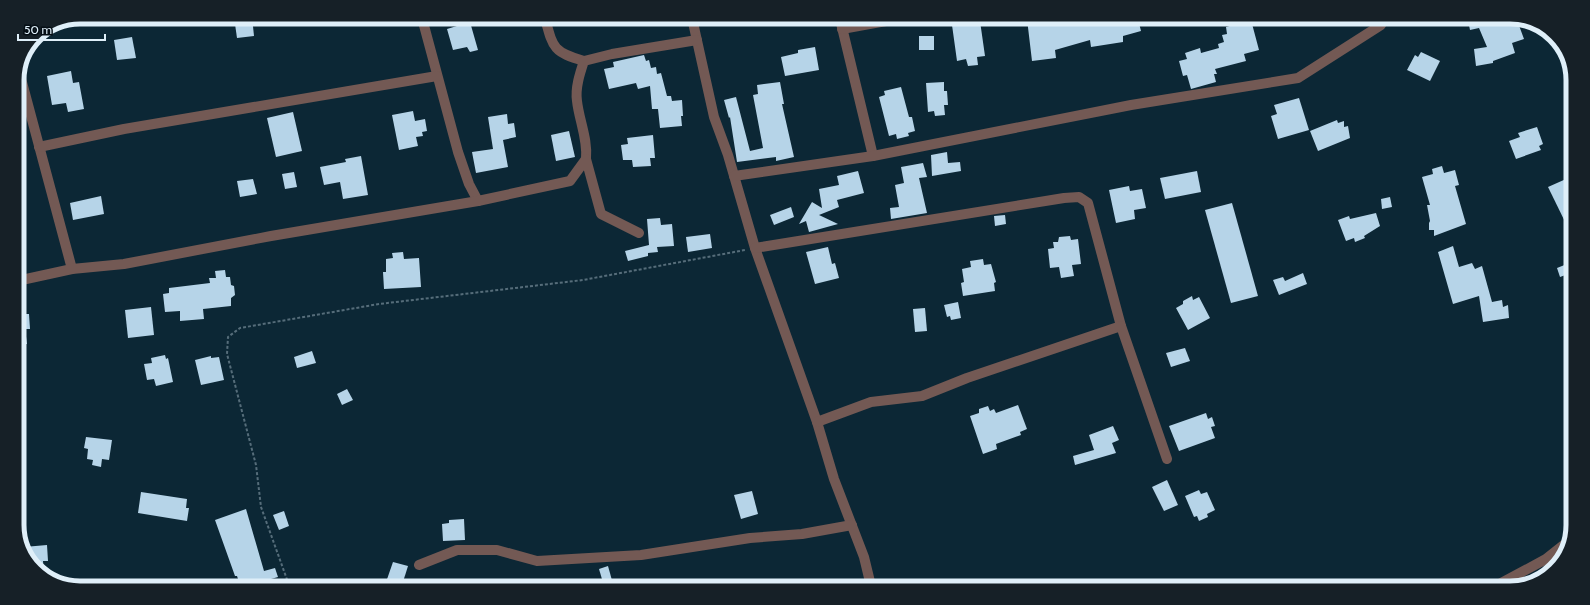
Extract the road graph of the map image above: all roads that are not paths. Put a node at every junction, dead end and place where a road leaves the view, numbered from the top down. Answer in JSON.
{"nodes":[{"id":1,"x":424,"y":24,"type":"edge"},
{"id":2,"x":546,"y":24,"type":"edge"},
{"id":3,"x":693,"y":24,"type":"edge"},
{"id":4,"x":841,"y":24,"type":"edge"},
{"id":5,"x":870,"y":24,"type":"edge"},
{"id":6,"x":1381,"y":24,"type":"edge"},
{"id":7,"x":842,"y":29,"type":"junction"},
{"id":8,"x":697,"y":40,"type":"junction"},
{"id":9,"x":584,"y":61,"type":"junction"},
{"id":10,"x":437,"y":76,"type":"junction"},
{"id":11,"x":24,"y":90,"type":"edge"},
{"id":12,"x":39,"y":147,"type":"junction"},
{"id":13,"x":873,"y":156,"type":"junction"},
{"id":14,"x":586,"y":159,"type":"junction"},
{"id":15,"x":734,"y":176,"type":"junction"},
{"id":16,"x":478,"y":201,"type":"junction"},
{"id":17,"x":639,"y":233,"type":"dead end"},
{"id":18,"x":755,"y":248,"type":"junction"},
{"id":19,"x":72,"y":269,"type":"junction"},
{"id":20,"x":24,"y":279,"type":"edge"},
{"id":21,"x":1121,"y":326,"type":"junction"},
{"id":22,"x":817,"y":422,"type":"junction"},
{"id":23,"x":1167,"y":459,"type":"dead end"},
{"id":24,"x":852,"y":525,"type":"junction"},
{"id":25,"x":1560,"y":550,"type":"edge"},
{"id":26,"x":419,"y":565,"type":"dead end"},
{"id":27,"x":870,"y":581,"type":"edge"},
{"id":28,"x":1506,"y":581,"type":"edge"}],
"edges":[{"from":1,"to":10,"type":"street"},
{"from":2,"to":9,"type":"street"},
{"from":3,"to":8,"type":"street"},
{"from":4,"to":7,"type":"street"},
{"from":5,"to":7,"type":"street"},
{"from":6,"to":13,"type":"street"},
{"from":7,"to":13,"type":"street"},
{"from":8,"to":9,"type":"street"},
{"from":8,"to":15,"type":"street"},
{"from":9,"to":14,"type":"street"},
{"from":10,"to":12,"type":"street"},
{"from":10,"to":16,"type":"street"},
{"from":11,"to":12,"type":"street"},
{"from":12,"to":19,"type":"street"},
{"from":13,"to":15,"type":"street"},
{"from":14,"to":16,"type":"street"},
{"from":14,"to":17,"type":"street"},
{"from":15,"to":18,"type":"street"},
{"from":16,"to":19,"type":"street"},
{"from":18,"to":21,"type":"street"},
{"from":18,"to":22,"type":"street"},
{"from":19,"to":20,"type":"street"},
{"from":21,"to":22,"type":"street"},
{"from":21,"to":23,"type":"street"},
{"from":22,"to":24,"type":"street"},
{"from":24,"to":26,"type":"street"},
{"from":24,"to":27,"type":"street"},
{"from":25,"to":28,"type":"street"}]}
